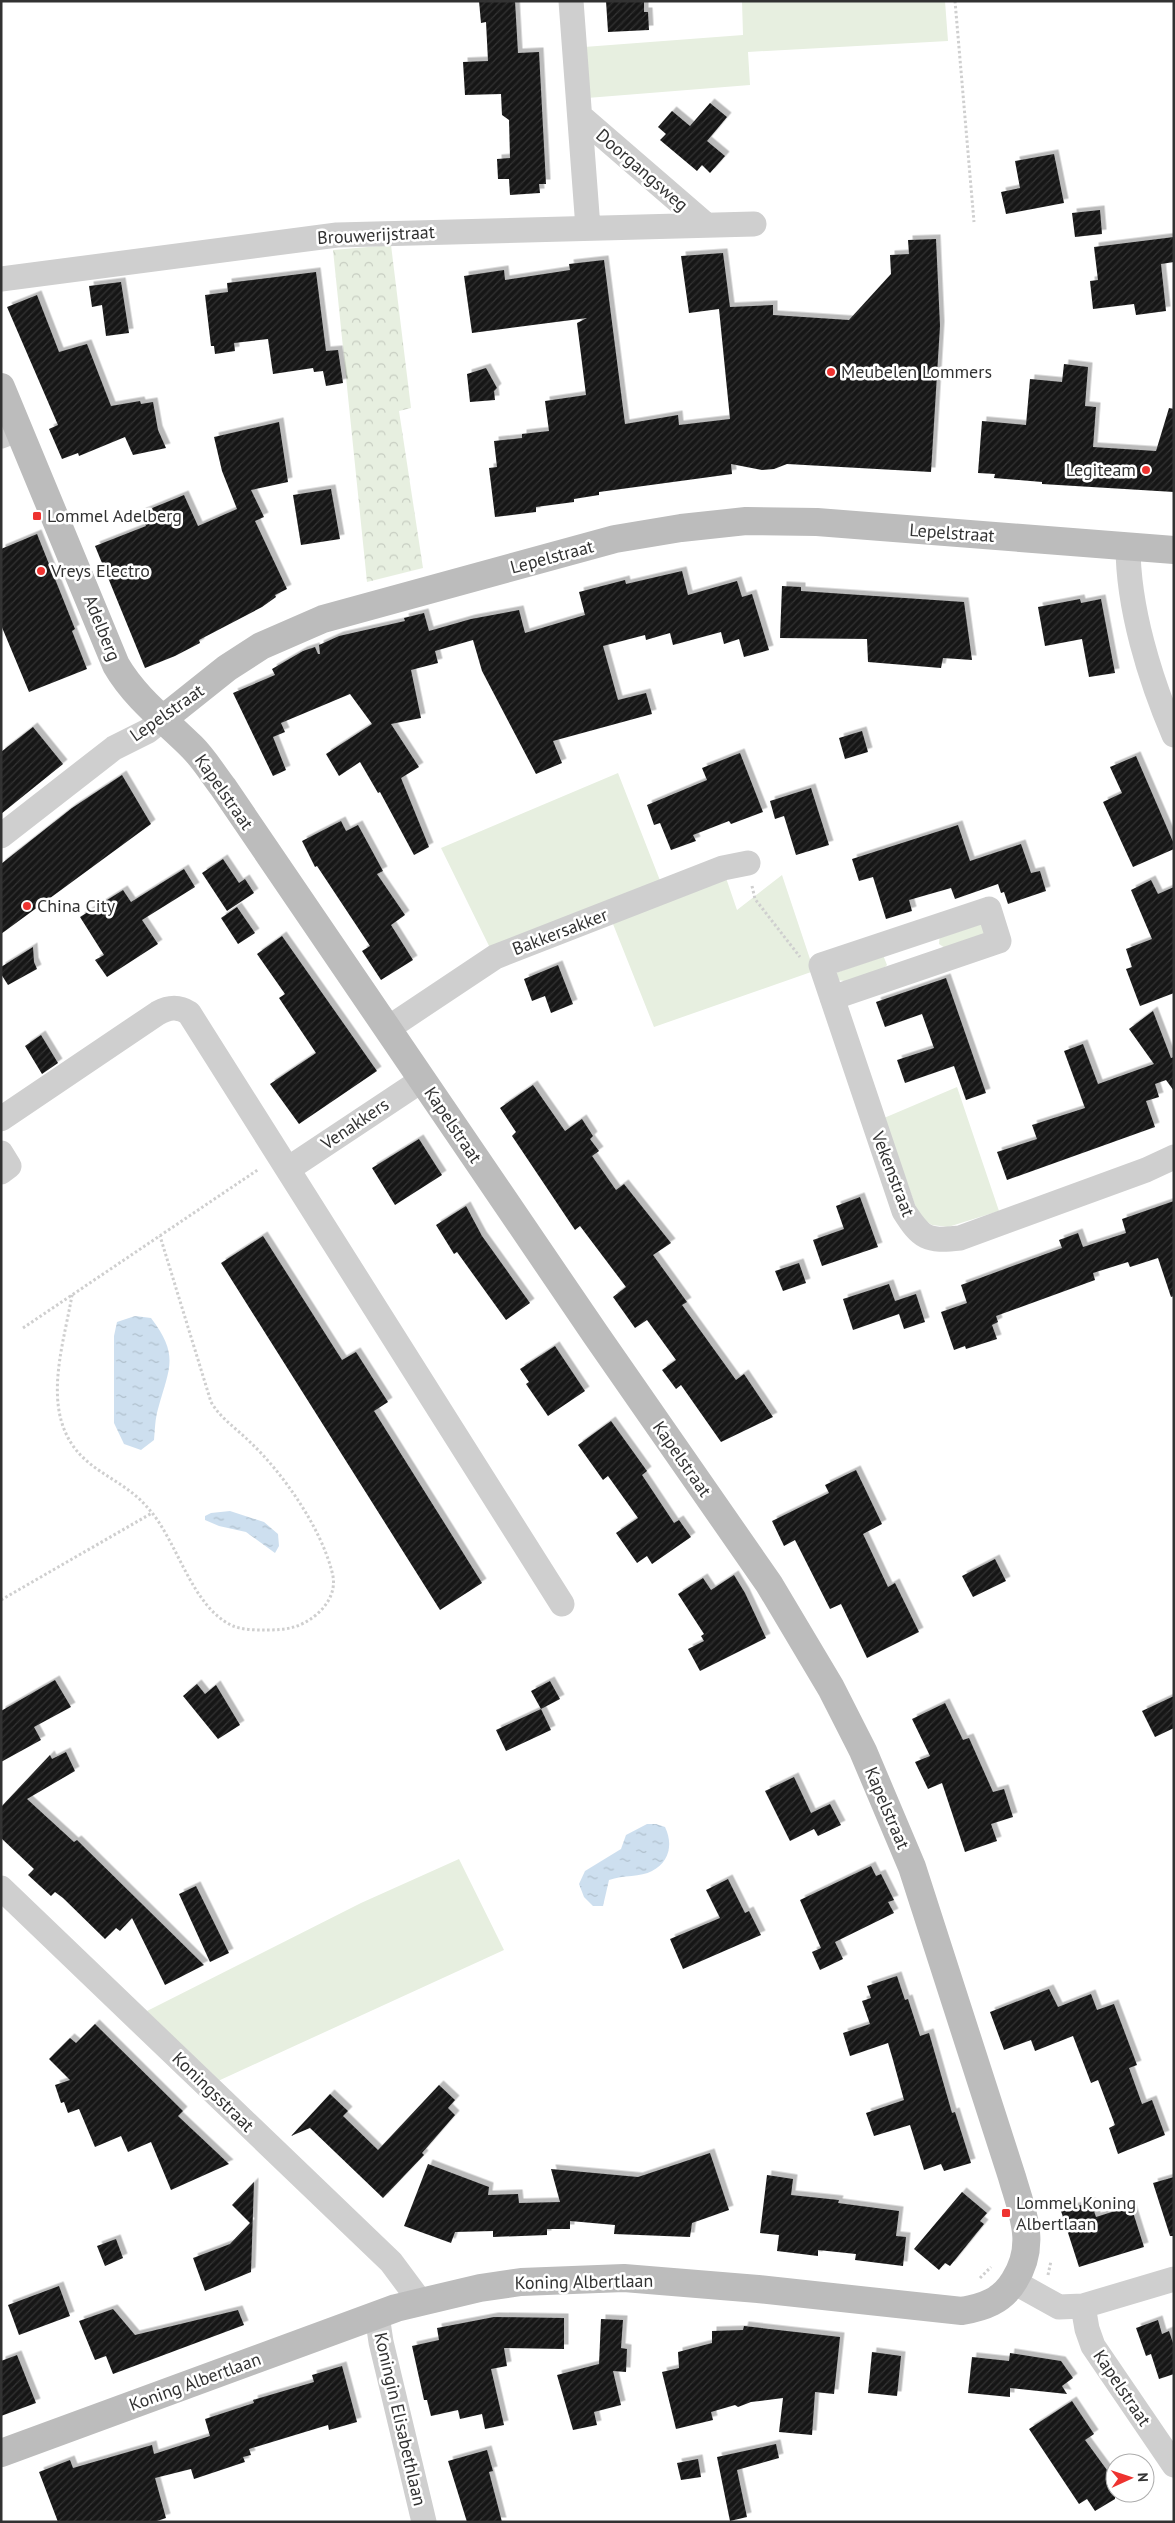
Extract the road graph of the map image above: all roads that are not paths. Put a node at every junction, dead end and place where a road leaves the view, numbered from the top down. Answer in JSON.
{"nodes":[{"id":1,"x":571,"y":1,"type":"edge"},
{"id":2,"x":580,"y":116,"type":"junction"},
{"id":3,"x":705,"y":224,"type":"junction"},
{"id":4,"x":754,"y":224,"type":"dead end"},
{"id":5,"x":588,"y":228,"type":"junction"},
{"id":6,"x":1,"y":279,"type":"edge"},
{"id":7,"x":1,"y":386,"type":"edge"},
{"id":8,"x":10,"y":432,"type":"edge"},
{"id":9,"x":1128,"y":546,"type":"junction"},
{"id":10,"x":1174,"y":550,"type":"edge"},
{"id":11,"x":163,"y":719,"type":"junction"},
{"id":12,"x":1174,"y":735,"type":"edge"},
{"id":13,"x":1,"y":836,"type":"edge"},
{"id":14,"x":748,"y":863,"type":"road end"},
{"id":15,"x":832,"y":998,"type":"junction"},
{"id":16,"x":387,"y":1029,"type":"junction"},
{"id":17,"x":422,"y":1080,"type":"junction"},
{"id":18,"x":1,"y":1119,"type":"edge"},
{"id":19,"x":1,"y":1152,"type":"edge"},
{"id":20,"x":1174,"y":1157,"type":"edge"},
{"id":21,"x":284,"y":1162,"type":"junction"},
{"id":22,"x":1,"y":1172,"type":"edge"},
{"id":23,"x":562,"y":1604,"type":"dead end"},
{"id":24,"x":1,"y":1888,"type":"edge"},
{"id":25,"x":1174,"y":2279,"type":"edge"},
{"id":26,"x":1014,"y":2282,"type":"junction"},
{"id":27,"x":420,"y":2302,"type":"junction"},
{"id":28,"x":1083,"y":2306,"type":"junction"},
{"id":29,"x":377,"y":2315,"type":"junction"},
{"id":30,"x":1,"y":2453,"type":"edge"},
{"id":31,"x":1174,"y":2465,"type":"edge"},
{"id":32,"x":424,"y":2522,"type":"edge"}],
"edges":[{"from":1,"to":2,"type":"street","name":"Doorgangsweg"},
{"from":2,"to":3,"type":"street","name":"Doorgangsweg"},
{"from":2,"to":5,"type":"street","name":"Doorgangsweg"},
{"from":3,"to":4,"type":"street","name":"Brouwerijstraat"},
{"from":3,"to":5,"type":"street","name":"Brouwerijstraat"},
{"from":5,"to":6,"type":"street","name":"Brouwerijstraat"},
{"from":7,"to":8,"type":"main road","name":"Adelberg"},
{"from":8,"to":11,"type":"main road","name":"Adelberg"},
{"from":9,"to":10,"type":"main road","name":"Lepelstraat"},
{"from":9,"to":11,"type":"main road","name":"Lepelstraat"},
{"from":9,"to":12,"type":"street"},
{"from":11,"to":13,"type":"street","name":"Lepelstraat"},
{"from":11,"to":16,"type":"main road","name":"Kapelstraat"},
{"from":14,"to":16,"type":"street","name":"Bakkersakker"},
{"from":15,"to":15,"type":"street","name":"Vekenstraat"},
{"from":15,"to":20,"type":"street","name":"Vekenstraat"},
{"from":16,"to":17,"type":"main road","name":"Kapelstraat"},
{"from":17,"to":21,"type":"street","name":"Venakkers"},
{"from":17,"to":26,"type":"main road","name":"Kapelstraat"},
{"from":18,"to":21,"type":"street"},
{"from":19,"to":22,"type":"street"},
{"from":21,"to":23,"type":"street"},
{"from":24,"to":27,"type":"street","name":"Koningsstraat"},
{"from":25,"to":28,"type":"street"},
{"from":26,"to":27,"type":"main road","name":"Koning Albertlaan"},
{"from":26,"to":28,"type":"street"},
{"from":27,"to":29,"type":"main road","name":"Koning Albertlaan"},
{"from":28,"to":31,"type":"street","name":"Kapelstraat"},
{"from":29,"to":30,"type":"main road","name":"Koning Albertlaan"},
{"from":29,"to":32,"type":"street","name":"Koningin Elisabethlaan"}]}
